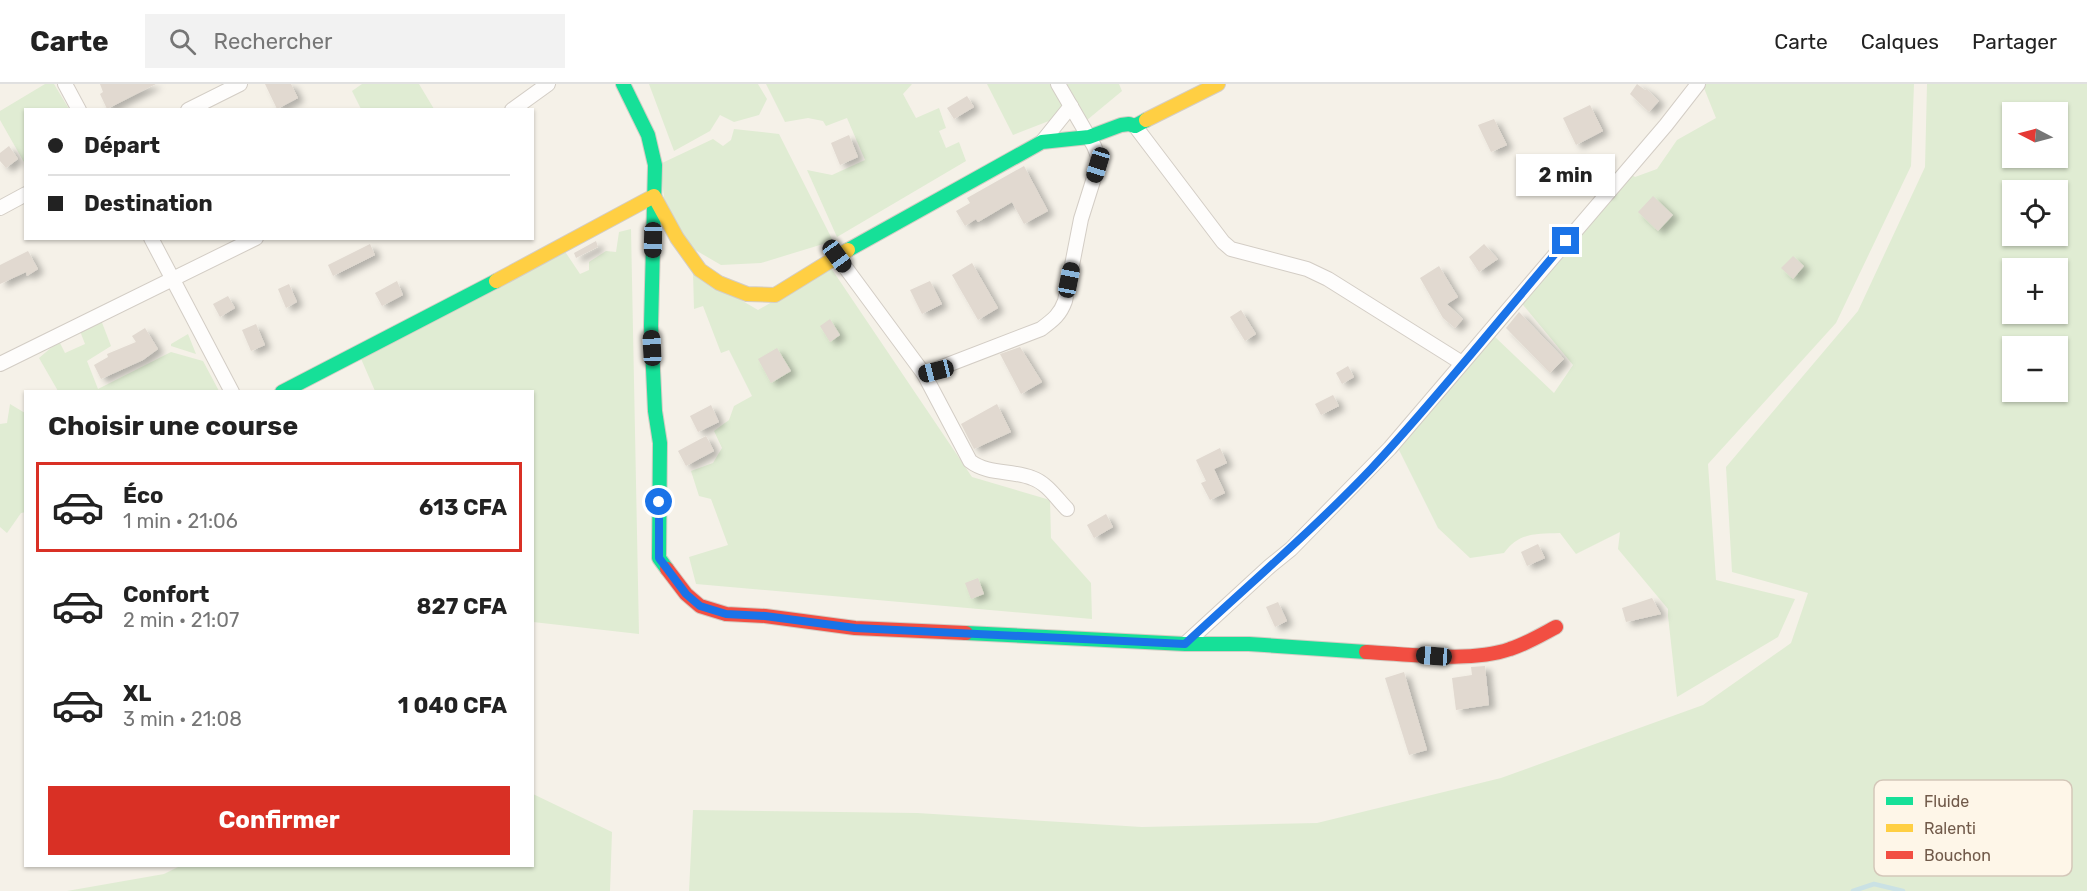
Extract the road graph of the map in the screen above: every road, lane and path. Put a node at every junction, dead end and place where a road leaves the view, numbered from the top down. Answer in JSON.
{"nodes":[{"id":1,"x":66,"y":84,"type":"edge"},
{"id":2,"x":240,"y":84,"type":"edge"},
{"id":3,"x":548,"y":84,"type":"edge"},
{"id":4,"x":623,"y":84,"type":"edge"},
{"id":5,"x":1058,"y":84,"type":"edge"},
{"id":6,"x":1218,"y":84,"type":"edge"},
{"id":7,"x":1698,"y":84,"type":"edge"},
{"id":8,"x":1071,"y":106,"type":"junction"},
{"id":9,"x":78,"y":108,"type":"edge"},
{"id":10,"x":192,"y":108,"type":"edge"},
{"id":11,"x":515,"y":108,"type":"edge"},
{"id":12,"x":1135,"y":126,"type":"junction"},
{"id":13,"x":1089,"y":137,"type":"junction"},
{"id":14,"x":1042,"y":142,"type":"junction"},
{"id":15,"x":24,"y":195,"type":"edge"},
{"id":16,"x":654,"y":196,"type":"junction"},
{"id":17,"x":0,"y":208,"type":"edge"},
{"id":18,"x":152,"y":240,"type":"edge"},
{"id":19,"x":252,"y":240,"type":"edge"},
{"id":20,"x":837,"y":256,"type":"junction"},
{"id":21,"x":172,"y":281,"type":"junction"},
{"id":22,"x":1462,"y":363,"type":"junction"},
{"id":23,"x":0,"y":364,"type":"edge"},
{"id":24,"x":924,"y":374,"type":"junction"},
{"id":25,"x":231,"y":390,"type":"edge"},
{"id":26,"x":286,"y":390,"type":"edge"},
{"id":27,"x":1067,"y":509,"type":"dead end"},
{"id":28,"x":1556,"y":627,"type":"dead end"},
{"id":29,"x":1185,"y":644,"type":"junction"}],
"edges":[{"from":1,"to":9,"type":"street"},
{"from":2,"to":10,"type":"street"},
{"from":3,"to":11,"type":"street"},
{"from":4,"to":16,"type":"street"},
{"from":5,"to":8,"type":"street"},
{"from":6,"to":12,"type":"street"},
{"from":7,"to":22,"type":"street"},
{"from":8,"to":13,"type":"street"},
{"from":8,"to":14,"type":"street"},
{"from":12,"to":13,"type":"street"},
{"from":12,"to":22,"type":"street"},
{"from":13,"to":14,"type":"street"},
{"from":13,"to":24,"type":"street"},
{"from":14,"to":20,"type":"street"},
{"from":15,"to":17,"type":"street"},
{"from":16,"to":20,"type":"street"},
{"from":16,"to":26,"type":"street"},
{"from":16,"to":29,"type":"street"},
{"from":18,"to":21,"type":"street"},
{"from":19,"to":21,"type":"street"},
{"from":20,"to":24,"type":"street"},
{"from":21,"to":23,"type":"street"},
{"from":21,"to":25,"type":"street"},
{"from":22,"to":29,"type":"street"},
{"from":24,"to":27,"type":"street"},
{"from":28,"to":29,"type":"street"}]}
